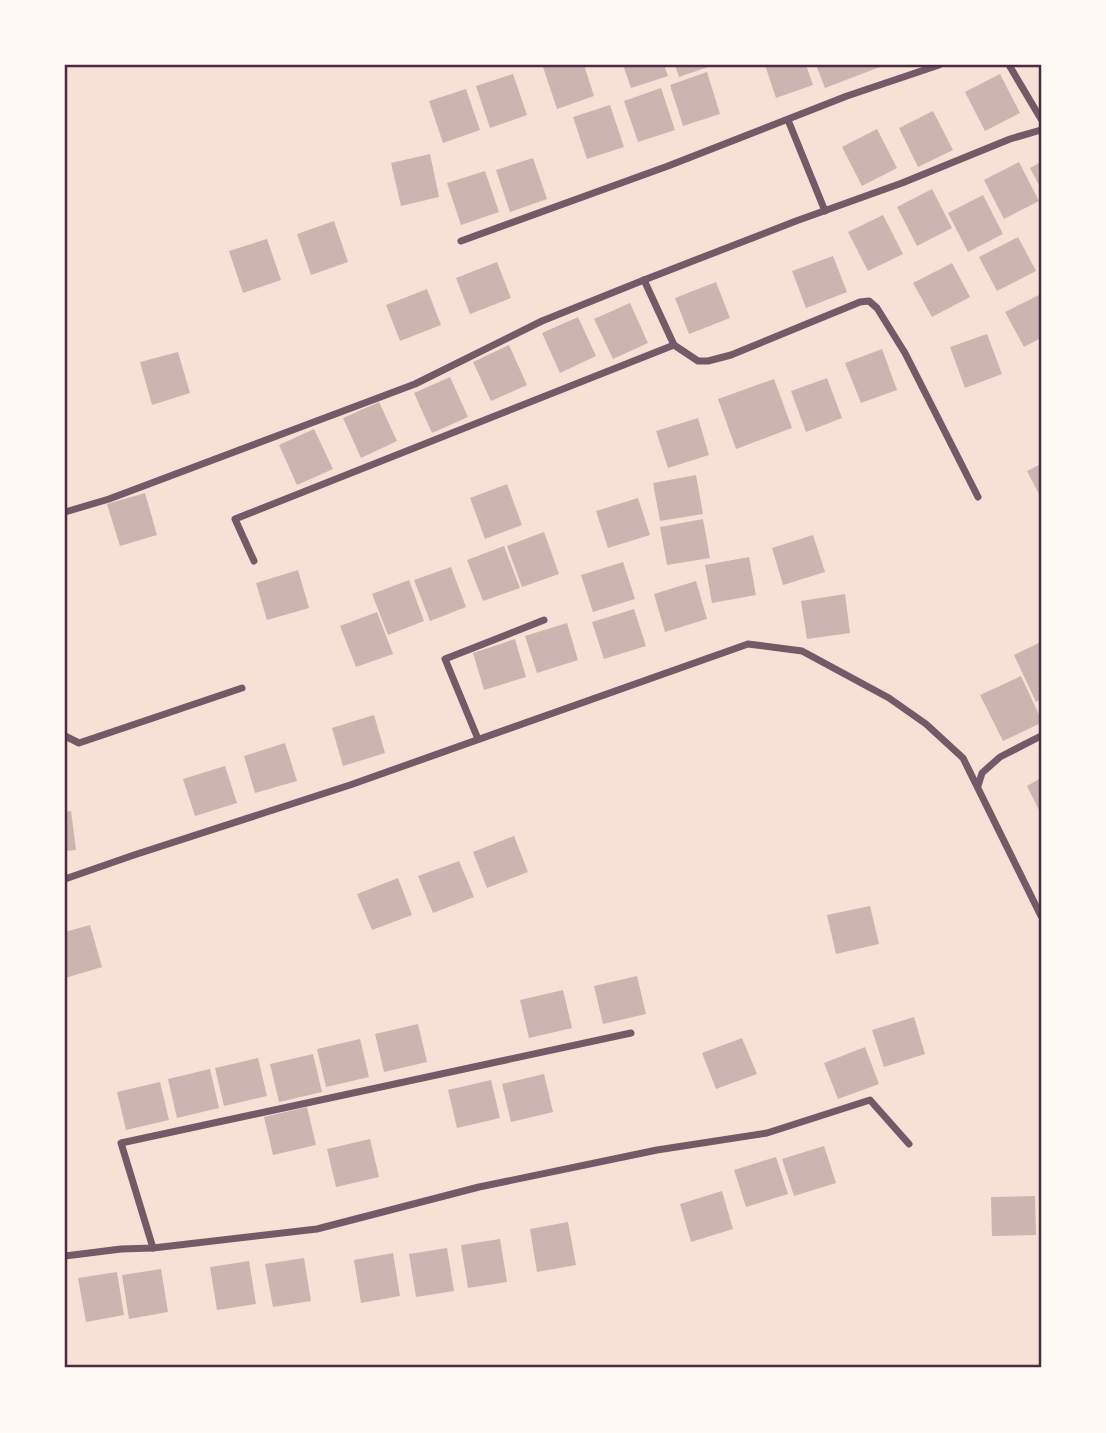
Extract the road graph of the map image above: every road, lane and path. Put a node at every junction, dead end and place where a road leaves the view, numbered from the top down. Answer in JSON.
{"nodes":[{"id":1,"x":939,"y":65,"type":"edge"},
{"id":2,"x":1009,"y":65,"type":"edge"},
{"id":3,"x":1041,"y":119,"type":"edge"},
{"id":4,"x":788,"y":120,"type":"junction"},
{"id":5,"x":1041,"y":130,"type":"edge"},
{"id":6,"x":825,"y":211,"type":"junction"},
{"id":7,"x":461,"y":241,"type":"dead end"},
{"id":8,"x":644,"y":280,"type":"junction"},
{"id":9,"x":674,"y":345,"type":"junction"},
{"id":10,"x":978,"y":497,"type":"dead end"},
{"id":11,"x":65,"y":512,"type":"edge"},
{"id":12,"x":254,"y":561,"type":"dead end"},
{"id":13,"x":544,"y":620,"type":"dead end"},
{"id":14,"x":242,"y":688,"type":"dead end"},
{"id":15,"x":65,"y":736,"type":"edge"},
{"id":16,"x":1041,"y":736,"type":"edge"},
{"id":17,"x":478,"y":739,"type":"junction"},
{"id":18,"x":978,"y":787,"type":"junction"},
{"id":19,"x":65,"y":879,"type":"edge"},
{"id":20,"x":1041,"y":916,"type":"edge"},
{"id":21,"x":631,"y":1033,"type":"dead end"},
{"id":22,"x":909,"y":1144,"type":"dead end"},
{"id":23,"x":153,"y":1248,"type":"junction"},
{"id":24,"x":65,"y":1256,"type":"edge"}],
"edges":[{"from":1,"to":4,"type":"street"},
{"from":2,"to":3,"type":"street"},
{"from":4,"to":6,"type":"street"},
{"from":4,"to":7,"type":"street"},
{"from":5,"to":6,"type":"street"},
{"from":6,"to":8,"type":"street"},
{"from":8,"to":9,"type":"street"},
{"from":8,"to":11,"type":"street"},
{"from":9,"to":10,"type":"street"},
{"from":9,"to":12,"type":"street"},
{"from":13,"to":17,"type":"street"},
{"from":14,"to":15,"type":"street"},
{"from":16,"to":18,"type":"street"},
{"from":17,"to":18,"type":"street"},
{"from":17,"to":19,"type":"street"},
{"from":18,"to":20,"type":"street"},
{"from":21,"to":23,"type":"street"},
{"from":22,"to":23,"type":"street"},
{"from":23,"to":24,"type":"street"}]}
